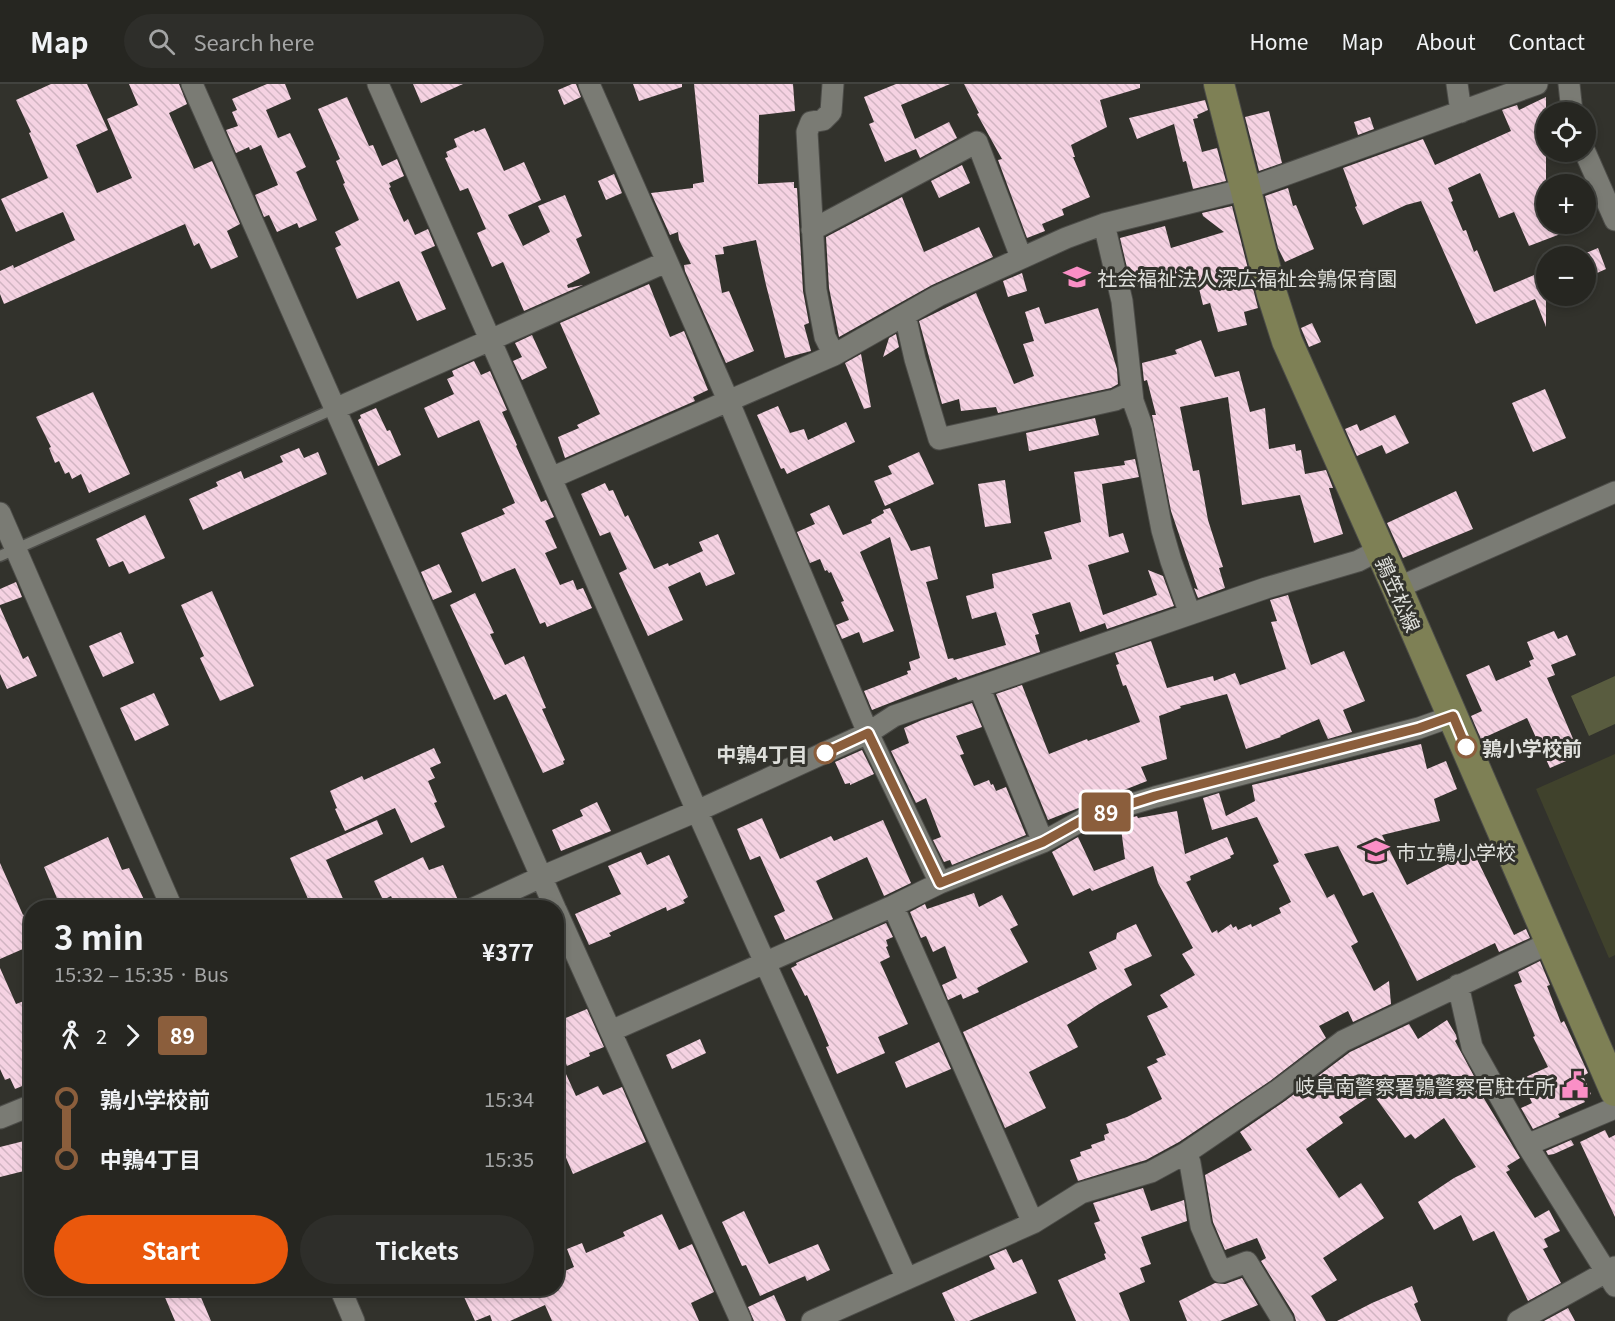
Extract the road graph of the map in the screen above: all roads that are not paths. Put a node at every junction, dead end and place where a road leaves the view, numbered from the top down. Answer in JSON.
{"nodes":[{"id":1,"x":192,"y":84,"type":"edge"},
{"id":2,"x":378,"y":84,"type":"edge"},
{"id":3,"x":589,"y":84,"type":"edge"},
{"id":4,"x":833,"y":84,"type":"edge"},
{"id":5,"x":1219,"y":84,"type":"edge"},
{"id":6,"x":1457,"y":84,"type":"edge"},
{"id":7,"x":1537,"y":84,"type":"edge"},
{"id":8,"x":1569,"y":84,"type":"edge"},
{"id":9,"x":1571,"y":102,"type":"edge"},
{"id":10,"x":1461,"y":112,"type":"junction"},
{"id":11,"x":1589,"y":162,"type":"edge"},
{"id":12,"x":1246,"y":189,"type":"junction"},
{"id":13,"x":1615,"y":220,"type":"edge"},
{"id":14,"x":1104,"y":224,"type":"junction"},
{"id":15,"x":812,"y":230,"type":"junction"},
{"id":16,"x":1021,"y":257,"type":"junction"},
{"id":17,"x":666,"y":262,"type":"junction"},
{"id":18,"x":905,"y":315,"type":"junction"},
{"id":19,"x":491,"y":339,"type":"junction"},
{"id":20,"x":834,"y":355,"type":"junction"},
{"id":21,"x":1132,"y":393,"type":"junction"},
{"id":22,"x":728,"y":400,"type":"junction"},
{"id":23,"x":337,"y":408,"type":"junction"},
{"id":24,"x":551,"y":478,"type":"junction"},
{"id":25,"x":1615,"y":492,"type":"edge"},
{"id":26,"x":0,"y":513,"type":"edge"},
{"id":27,"x":1378,"y":550,"type":"junction"},
{"id":28,"x":8,"y":552,"type":"edge"},
{"id":29,"x":1397,"y":588,"type":"junction"},
{"id":30,"x":1190,"y":614,"type":"junction"},
{"id":31,"x":979,"y":687,"type":"junction"},
{"id":32,"x":1453,"y":716,"type":"junction"},
{"id":33,"x":868,"y":733,"type":"junction"},
{"id":34,"x":698,"y":811,"type":"junction"},
{"id":35,"x":1043,"y":842,"type":"junction"},
{"id":36,"x":541,"y":877,"type":"junction"},
{"id":37,"x":940,"y":883,"type":"junction"},
{"id":38,"x":168,"y":900,"type":"edge"},
{"id":39,"x":491,"y":900,"type":"edge"},
{"id":40,"x":552,"y":900,"type":"edge"},
{"id":41,"x":893,"y":906,"type":"junction"},
{"id":42,"x":564,"y":927,"type":"edge"},
{"id":43,"x":1551,"y":942,"type":"junction"},
{"id":44,"x":764,"y":962,"type":"junction"},
{"id":45,"x":1458,"y":986,"type":"junction"},
{"id":46,"x":611,"y":1031,"type":"junction"},
{"id":47,"x":1615,"y":1091,"type":"edge"},
{"id":48,"x":24,"y":1108,"type":"edge"},
{"id":49,"x":1615,"y":1108,"type":"edge"},
{"id":50,"x":0,"y":1118,"type":"edge"},
{"id":51,"x":1527,"y":1145,"type":"junction"},
{"id":52,"x":1186,"y":1153,"type":"junction"},
{"id":53,"x":1033,"y":1223,"type":"junction"},
{"id":54,"x":1612,"y":1275,"type":"edge"},
{"id":55,"x":907,"y":1279,"type":"junction"},
{"id":56,"x":343,"y":1296,"type":"edge"},
{"id":57,"x":354,"y":1321,"type":"edge"},
{"id":58,"x":741,"y":1321,"type":"edge"},
{"id":59,"x":812,"y":1321,"type":"edge"},
{"id":60,"x":1283,"y":1321,"type":"edge"},
{"id":61,"x":1518,"y":1321,"type":"edge"}],
"edges":[{"from":1,"to":23,"type":"street"},
{"from":2,"to":19,"type":"street"},
{"from":3,"to":17,"type":"street"},
{"from":4,"to":15,"type":"street"},
{"from":5,"to":12,"type":"main road","name":"鶉笠松線"},
{"from":6,"to":10,"type":"street"},
{"from":7,"to":10,"type":"street"},
{"from":8,"to":9,"type":"street"},
{"from":10,"to":12,"type":"street"},
{"from":11,"to":13,"type":"street"},
{"from":12,"to":14,"type":"street"},
{"from":12,"to":27,"type":"main road","name":"鶉笠松線"},
{"from":14,"to":16,"type":"street"},
{"from":14,"to":21,"type":"street"},
{"from":15,"to":16,"type":"street"},
{"from":15,"to":20,"type":"street"},
{"from":16,"to":18,"type":"street"},
{"from":17,"to":19,"type":"street"},
{"from":17,"to":22,"type":"street"},
{"from":18,"to":20,"type":"street"},
{"from":18,"to":21,"type":"street"},
{"from":19,"to":23,"type":"street"},
{"from":19,"to":24,"type":"street"},
{"from":20,"to":22,"type":"street"},
{"from":21,"to":30,"type":"street"},
{"from":22,"to":24,"type":"street"},
{"from":22,"to":33,"type":"street"},
{"from":23,"to":28,"type":"lane"},
{"from":23,"to":36,"type":"street"},
{"from":24,"to":34,"type":"street"},
{"from":25,"to":29,"type":"street"},
{"from":26,"to":28,"type":"street"},
{"from":27,"to":29,"type":"main road","name":"鶉笠松線"},
{"from":27,"to":30,"type":"street"},
{"from":28,"to":38,"type":"street"},
{"from":29,"to":32,"type":"main road","name":"鶉笠松線"},
{"from":30,"to":31,"type":"street"},
{"from":31,"to":33,"type":"street"},
{"from":31,"to":35,"type":"street"},
{"from":32,"to":35,"type":"street"},
{"from":32,"to":43,"type":"main road","name":"鶉笠松線"},
{"from":33,"to":34,"type":"street"},
{"from":33,"to":37,"type":"street"},
{"from":34,"to":36,"type":"street"},
{"from":34,"to":44,"type":"street"},
{"from":35,"to":37,"type":"street"},
{"from":36,"to":39,"type":"street"},
{"from":36,"to":40,"type":"street"},
{"from":37,"to":41,"type":"street"},
{"from":41,"to":44,"type":"street"},
{"from":41,"to":53,"type":"street"},
{"from":42,"to":46,"type":"street"},
{"from":43,"to":45,"type":"street"},
{"from":43,"to":47,"type":"main road","name":"鶉笠松線"},
{"from":44,"to":46,"type":"street"},
{"from":44,"to":55,"type":"street"},
{"from":45,"to":51,"type":"street"},
{"from":45,"to":52,"type":"street"},
{"from":46,"to":58,"type":"street"},
{"from":48,"to":50,"type":"street"},
{"from":49,"to":51,"type":"street"},
{"from":51,"to":54,"type":"street"},
{"from":52,"to":53,"type":"street"},
{"from":52,"to":60,"type":"street"},
{"from":53,"to":55,"type":"street"},
{"from":54,"to":61,"type":"street"},
{"from":55,"to":59,"type":"street"},
{"from":56,"to":57,"type":"street"}]}
